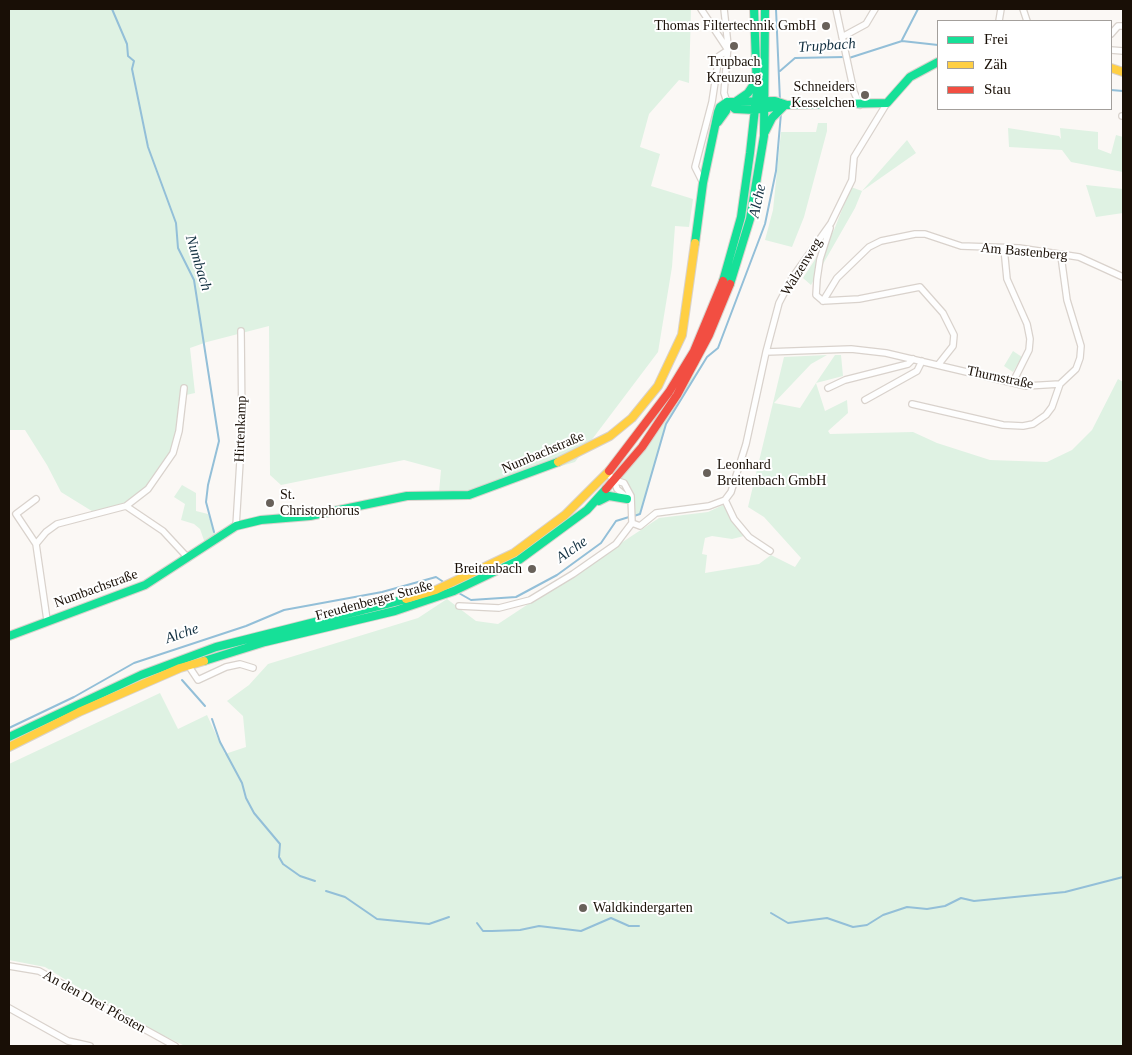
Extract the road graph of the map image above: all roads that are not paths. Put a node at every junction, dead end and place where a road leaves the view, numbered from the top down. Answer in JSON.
{"nodes":[{"id":1,"x":701,"y":9,"type":"edge"},
{"id":2,"x":724,"y":9,"type":"edge"},
{"id":3,"x":754,"y":9,"type":"edge"},
{"id":4,"x":765,"y":9,"type":"edge"},
{"id":5,"x":836,"y":9,"type":"edge"},
{"id":6,"x":875,"y":9,"type":"edge"},
{"id":7,"x":1123,"y":26,"type":"edge"},
{"id":8,"x":1112,"y":33,"type":"edge"},
{"id":9,"x":842,"y":37,"type":"junction"},
{"id":10,"x":728,"y":50,"type":"junction"},
{"id":11,"x":937,"y":63,"type":"edge"},
{"id":12,"x":756,"y":81,"type":"junction"},
{"id":13,"x":766,"y":100,"type":"junction"},
{"id":14,"x":731,"y":102,"type":"junction"},
{"id":15,"x":888,"y":103,"type":"junction"},
{"id":16,"x":860,"y":105,"type":"junction"},
{"id":17,"x":755,"y":106,"type":"junction"},
{"id":18,"x":776,"y":107,"type":"junction"},
{"id":19,"x":765,"y":109,"type":"junction"},
{"id":20,"x":764,"y":136,"type":"junction"},
{"id":21,"x":703,"y":183,"type":"junction"},
{"id":22,"x":831,"y":223,"type":"junction"},
{"id":23,"x":1004,"y":248,"type":"junction"},
{"id":24,"x":1061,"y":256,"type":"junction"},
{"id":25,"x":1123,"y":277,"type":"edge"},
{"id":26,"x":823,"y":301,"type":"junction"},
{"id":27,"x":241,"y":331,"type":"dead end"},
{"id":28,"x":766,"y":352,"type":"junction"},
{"id":29,"x":913,"y":359,"type":"junction"},
{"id":30,"x":922,"y":361,"type":"junction"},
{"id":31,"x":938,"y":365,"type":"junction"},
{"id":32,"x":1013,"y":382,"type":"junction"},
{"id":33,"x":1060,"y":384,"type":"junction"},
{"id":34,"x":184,"y":388,"type":"dead end"},
{"id":35,"x":828,"y":388,"type":"dead end"},
{"id":36,"x":865,"y":400,"type":"dead end"},
{"id":37,"x":912,"y":404,"type":"dead end"},
{"id":38,"x":607,"y":473,"type":"junction"},
{"id":39,"x":614,"y":480,"type":"junction"},
{"id":40,"x":36,"y":499,"type":"dead end"},
{"id":41,"x":629,"y":500,"type":"junction"},
{"id":42,"x":725,"y":500,"type":"junction"},
{"id":43,"x":126,"y":506,"type":"junction"},
{"id":44,"x":587,"y":510,"type":"junction"},
{"id":45,"x":632,"y":523,"type":"junction"},
{"id":46,"x":236,"y":526,"type":"junction"},
{"id":47,"x":36,"y":544,"type":"junction"},
{"id":48,"x":770,"y":551,"type":"dead end"},
{"id":49,"x":188,"y":558,"type":"junction"},
{"id":50,"x":452,"y":588,"type":"junction"},
{"id":51,"x":460,"y":606,"type":"dead end"},
{"id":52,"x":47,"y":620,"type":"junction"},
{"id":53,"x":9,"y":636,"type":"edge"},
{"id":54,"x":188,"y":665,"type":"junction"},
{"id":55,"x":253,"y":668,"type":"dead end"},
{"id":56,"x":9,"y":737,"type":"edge"},
{"id":57,"x":9,"y":746,"type":"edge"},
{"id":58,"x":9,"y":966,"type":"edge"},
{"id":59,"x":9,"y":1008,"type":"edge"},
{"id":60,"x":90,"y":1046,"type":"edge"},
{"id":61,"x":175,"y":1046,"type":"edge"}],
"edges":[{"from":1,"to":10,"type":"street"},
{"from":2,"to":10,"type":"street"},
{"from":3,"to":12,"type":"main road","name":"Freudenberger Straße"},
{"from":4,"to":13,"type":"main road","name":"Freudenberger Straße"},
{"from":5,"to":9,"type":"street"},
{"from":6,"to":9,"type":"street"},
{"from":7,"to":8,"type":"street"},
{"from":9,"to":16,"type":"street"},
{"from":10,"to":14,"type":"street"},
{"from":10,"to":21,"type":"street"},
{"from":11,"to":15,"type":"main road"},
{"from":12,"to":14,"type":"main road"},
{"from":12,"to":17,"type":"main road","name":"Freudenberger Straße"},
{"from":13,"to":17,"type":"main road"},
{"from":13,"to":18,"type":"main road"},
{"from":13,"to":19,"type":"main road","name":"Freudenberger Straße"},
{"from":14,"to":17,"type":"main road"},
{"from":14,"to":21,"type":"main road","name":"Numbachstraße"},
{"from":15,"to":16,"type":"main road"},
{"from":15,"to":22,"type":"street","name":"Walzenweg"},
{"from":16,"to":18,"type":"main road"},
{"from":17,"to":19,"type":"main road"},
{"from":17,"to":38,"type":"main road","name":"Freudenberger Straße"},
{"from":18,"to":19,"type":"main road"},
{"from":18,"to":20,"type":"main road"},
{"from":19,"to":20,"type":"main road","name":"Freudenberger Straße"},
{"from":20,"to":39,"type":"main road","name":"Freudenberger Straße"},
{"from":21,"to":46,"type":"main road","name":"Numbachstraße"},
{"from":22,"to":26,"type":"street"},
{"from":22,"to":28,"type":"street","name":"Walzenweg"},
{"from":23,"to":24,"type":"street","name":"Am Bastenberg"},
{"from":23,"to":26,"type":"street","name":"Am Bastenberg"},
{"from":23,"to":32,"type":"street"},
{"from":24,"to":25,"type":"street","name":"Am Bastenberg"},
{"from":24,"to":33,"type":"street"},
{"from":26,"to":31,"type":"street"},
{"from":27,"to":46,"type":"street","name":"Hirtenkamp"},
{"from":28,"to":29,"type":"street","name":"Thurnstraße"},
{"from":28,"to":42,"type":"street","name":"Walzenweg"},
{"from":29,"to":30,"type":"street","name":"Thurnstraße"},
{"from":29,"to":35,"type":"street"},
{"from":30,"to":31,"type":"street","name":"Thurnstraße"},
{"from":30,"to":36,"type":"street"},
{"from":31,"to":32,"type":"street","name":"Thurnstraße"},
{"from":32,"to":33,"type":"street","name":"Thurnstraße"},
{"from":33,"to":37,"type":"street"},
{"from":34,"to":43,"type":"street"},
{"from":38,"to":39,"type":"street"},
{"from":38,"to":50,"type":"main road","name":"Freudenberger Straße"},
{"from":39,"to":41,"type":"street"},
{"from":39,"to":44,"type":"main road","name":"Freudenberger Straße"},
{"from":40,"to":47,"type":"street"},
{"from":41,"to":44,"type":"main road"},
{"from":41,"to":45,"type":"street"},
{"from":42,"to":45,"type":"street"},
{"from":42,"to":48,"type":"street"},
{"from":43,"to":47,"type":"street"},
{"from":43,"to":49,"type":"street"},
{"from":44,"to":50,"type":"main road","name":"Freudenberger Straße"},
{"from":45,"to":51,"type":"street"},
{"from":46,"to":49,"type":"main road","name":"Numbachstraße"},
{"from":47,"to":52,"type":"street"},
{"from":49,"to":52,"type":"main road","name":"Numbachstraße"},
{"from":50,"to":54,"type":"main road","name":"Freudenberger Straße"},
{"from":50,"to":56,"type":"main road","name":"Freudenberger Straße"},
{"from":52,"to":53,"type":"main road","name":"Numbachstraße"},
{"from":54,"to":55,"type":"street"},
{"from":54,"to":57,"type":"main road","name":"Freudenberger Straße"},
{"from":58,"to":61,"type":"street","name":"An den Drei Pfosten"},
{"from":59,"to":60,"type":"street"}]}
